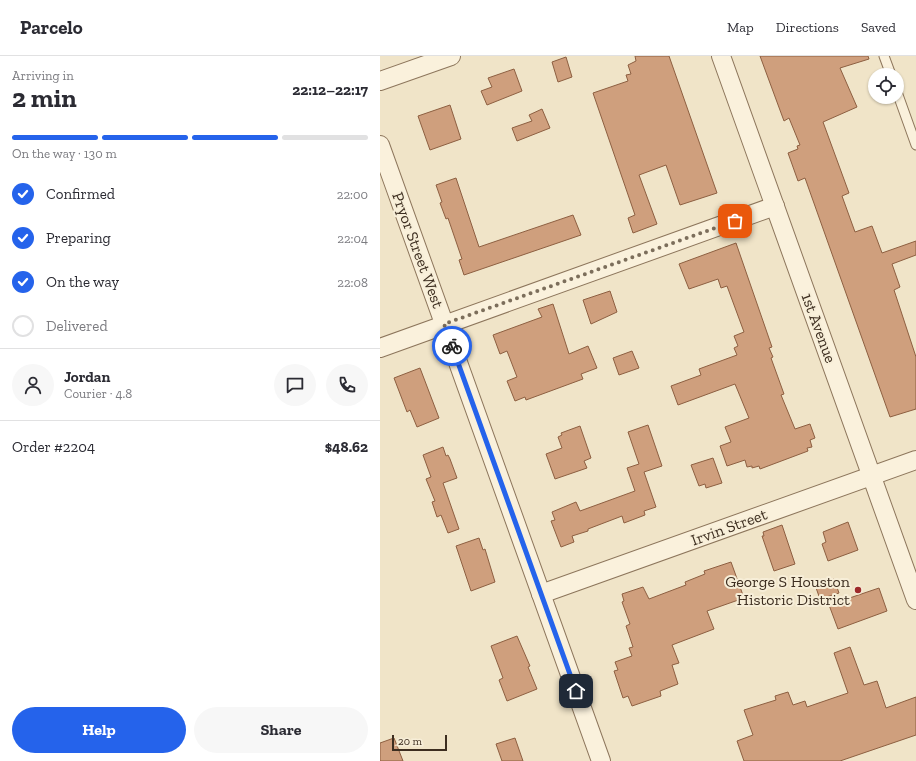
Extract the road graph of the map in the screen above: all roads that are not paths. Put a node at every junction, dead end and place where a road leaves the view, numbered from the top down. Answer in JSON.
{"nodes":[{"id":1,"x":451,"y":56,"type":"edge"},
{"id":2,"x":721,"y":56,"type":"edge"},
{"id":3,"x":884,"y":56,"type":"edge"},
{"id":4,"x":888,"y":68,"type":"edge"},
{"id":5,"x":380,"y":82,"type":"edge"},
{"id":6,"x":901,"y":104,"type":"edge"},
{"id":7,"x":380,"y":145,"type":"edge"},
{"id":8,"x":916,"y":145,"type":"edge"},
{"id":9,"x":775,"y":206,"type":"junction"},
{"id":10,"x":444,"y":324,"type":"junction"},
{"id":11,"x":380,"y":348,"type":"edge"},
{"id":12,"x":916,"y":460,"type":"edge"},
{"id":13,"x":872,"y":475,"type":"junction"},
{"id":14,"x":541,"y":594,"type":"junction"},
{"id":15,"x":916,"y":600,"type":"edge"},
{"id":16,"x":601,"y":761,"type":"edge"}],
"edges":[{"from":1,"to":5,"type":"street"},
{"from":2,"to":9,"type":"street","name":"1st Avenue"},
{"from":3,"to":4,"type":"lane"},
{"from":6,"to":8,"type":"lane"},
{"from":7,"to":10,"type":"street","name":"Pryor Street West"},
{"from":9,"to":10,"type":"street"},
{"from":9,"to":13,"type":"street","name":"1st Avenue"},
{"from":10,"to":11,"type":"street"},
{"from":10,"to":14,"type":"street","name":"Pryor Street West"},
{"from":12,"to":13,"type":"street","name":"Irvin Street"},
{"from":13,"to":14,"type":"street","name":"Irvin Street"},
{"from":13,"to":15,"type":"street","name":"1st Avenue"},
{"from":14,"to":16,"type":"street","name":"Pryor Street West"}]}
